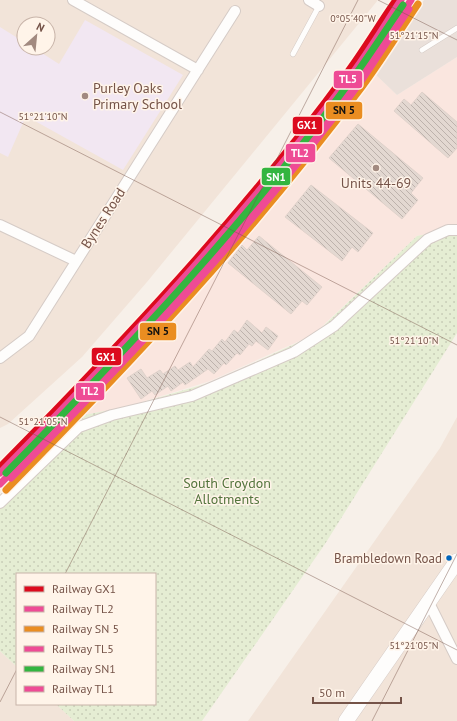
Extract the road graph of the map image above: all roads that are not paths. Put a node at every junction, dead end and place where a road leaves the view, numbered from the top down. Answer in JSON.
{"nodes":[{"id":1,"x":73,"y":0,"type":"edge"},
{"id":2,"x":309,"y":0,"type":"edge"},
{"id":3,"x":319,"y":6,"type":"joint"},
{"id":4,"x":235,"y":11,"type":"dead end"},
{"id":5,"x":457,"y":28,"type":"edge"},
{"id":6,"x":422,"y":50,"type":"dead end"},
{"id":7,"x":293,"y":54,"type":"dead end"},
{"id":8,"x":198,"y":70,"type":"junction"},
{"id":9,"x":0,"y":225,"type":"edge"},
{"id":10,"x":457,"y":230,"type":"edge"},
{"id":11,"x":76,"y":262,"type":"junction"},
{"id":12,"x":0,"y":358,"type":"edge"},
{"id":13,"x":0,"y":503,"type":"edge"},
{"id":14,"x":457,"y":561,"type":"edge"},
{"id":15,"x":429,"y":603,"type":"junction"},
{"id":16,"x":457,"y":660,"type":"edge"},
{"id":17,"x":346,"y":721,"type":"edge"}],
"edges":[{"from":1,"to":8,"type":"street"},
{"from":2,"to":3,"type":"street"},
{"from":3,"to":7,"type":"lane"},
{"from":4,"to":8,"type":"street","name":"Bynes Road"},
{"from":5,"to":6,"type":"lane"},
{"from":8,"to":11,"type":"street","name":"Bynes Road"},
{"from":9,"to":11,"type":"street"},
{"from":10,"to":13,"type":"street"},
{"from":11,"to":12,"type":"street","name":"Bynes Road"},
{"from":14,"to":15,"type":"street"},
{"from":15,"to":16,"type":"street"},
{"from":15,"to":17,"type":"street"}]}
